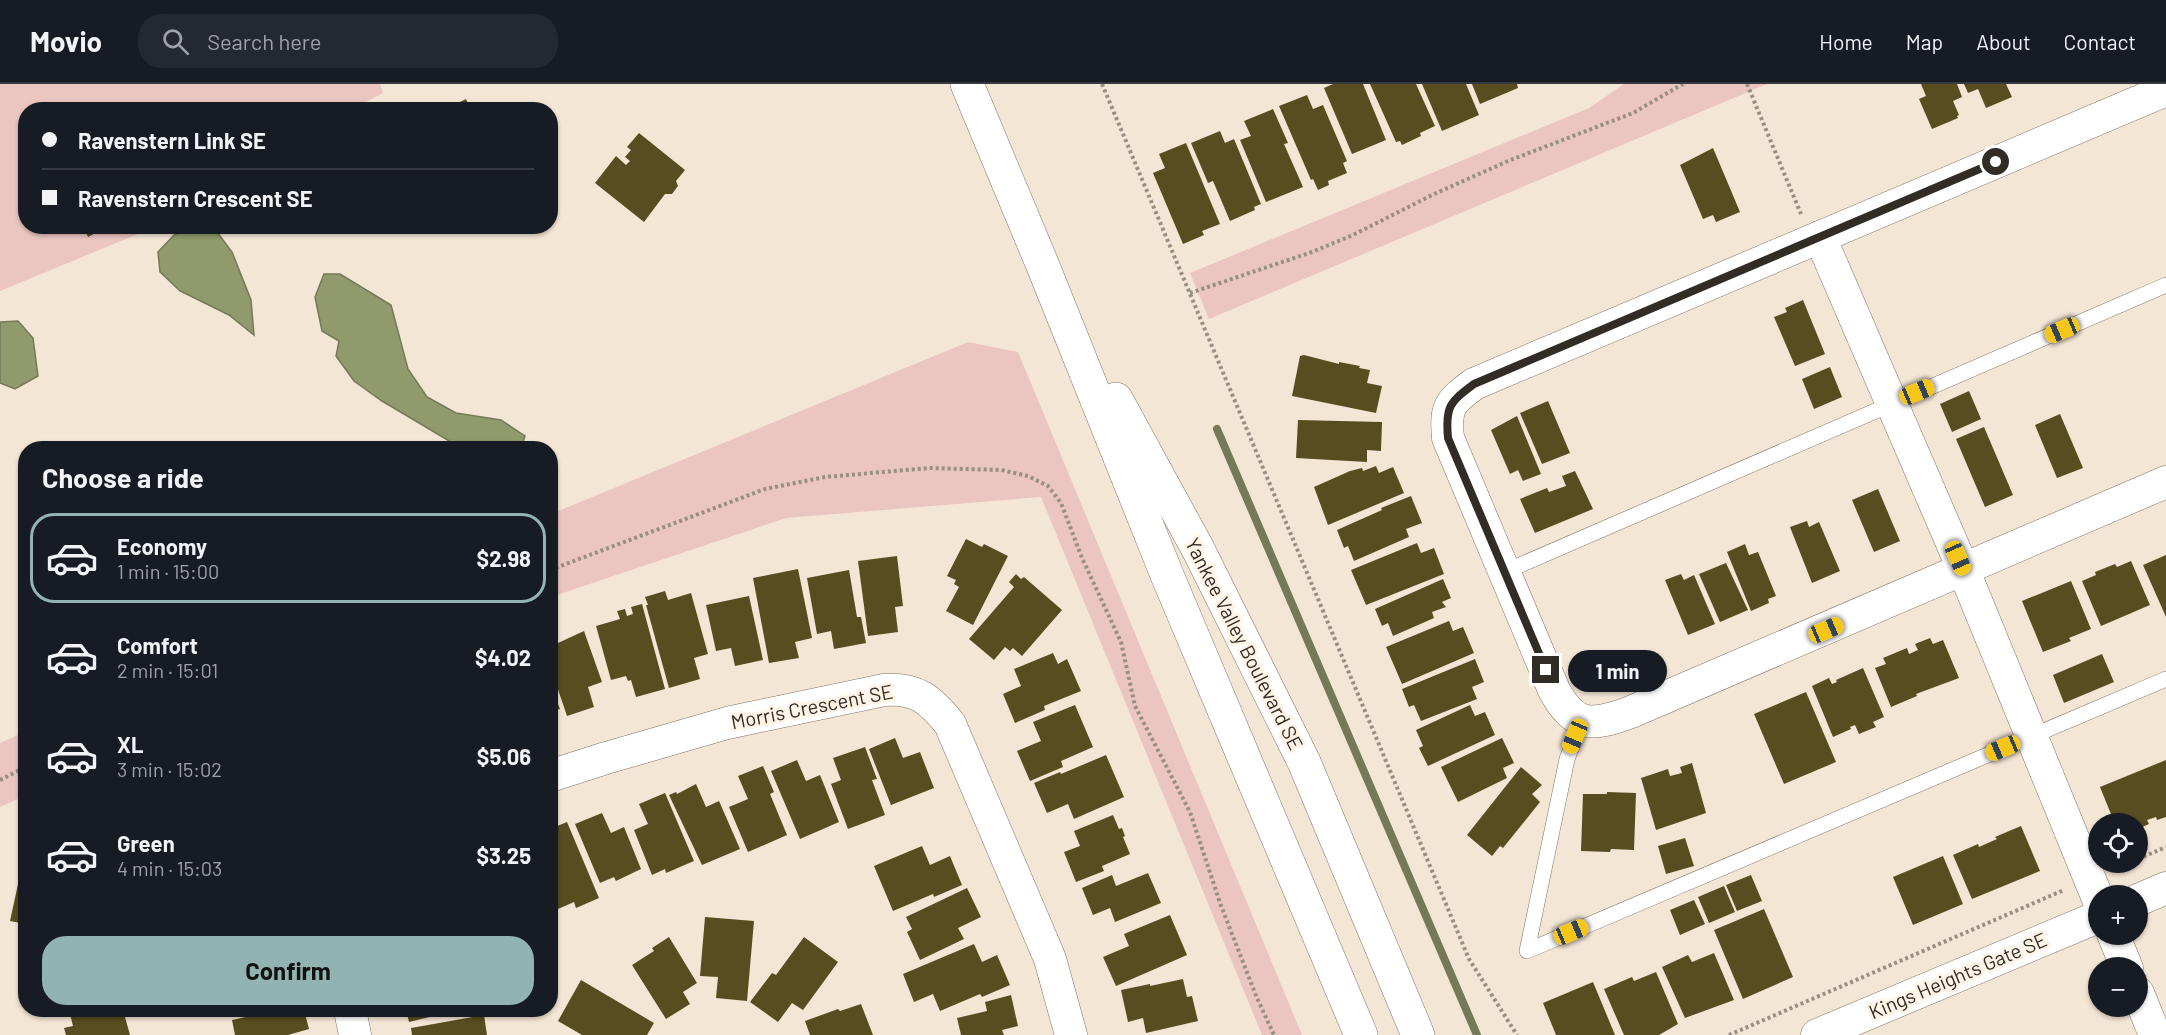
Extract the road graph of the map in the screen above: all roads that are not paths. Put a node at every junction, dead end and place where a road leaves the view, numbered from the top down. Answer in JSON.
{"nodes":[{"id":1,"x":967,"y":84,"type":"edge"},
{"id":2,"x":2166,"y":90,"type":"edge"},
{"id":3,"x":1811,"y":226,"type":"junction"},
{"id":4,"x":1043,"y":266,"type":"junction"},
{"id":5,"x":2166,"y":285,"type":"edge"},
{"id":6,"x":1891,"y":404,"type":"junction"},
{"id":7,"x":2166,"y":483,"type":"edge"},
{"id":8,"x":1964,"y":571,"type":"junction"},
{"id":9,"x":1504,"y":572,"type":"junction"},
{"id":10,"x":2166,"y":679,"type":"edge"},
{"id":11,"x":1582,"y":721,"type":"junction"},
{"id":12,"x":2032,"y":736,"type":"junction"},
{"id":13,"x":558,"y":773,"type":"edge"},
{"id":14,"x":2092,"y":885,"type":"edge"},
{"id":15,"x":2166,"y":888,"type":"edge"},
{"id":16,"x":2148,"y":896,"type":"edge"},
{"id":17,"x":2088,"y":921,"type":"edge"},
{"id":18,"x":351,"y":1017,"type":"edge"},
{"id":19,"x":2148,"y":1017,"type":"edge"},
{"id":20,"x":355,"y":1035,"type":"edge"},
{"id":21,"x":1071,"y":1035,"type":"edge"},
{"id":22,"x":1361,"y":1035,"type":"edge"},
{"id":23,"x":1418,"y":1035,"type":"edge"},
{"id":24,"x":1817,"y":1035,"type":"edge"},
{"id":25,"x":2155,"y":1035,"type":"edge"}],
"edges":[{"from":1,"to":4,"type":"street","name":"Yankee Valley Boulevard SE"},
{"from":2,"to":3,"type":"street"},
{"from":3,"to":6,"type":"street"},
{"from":3,"to":9,"type":"street"},
{"from":4,"to":22,"type":"street","name":"Yankee Valley Boulevard SE"},
{"from":4,"to":23,"type":"street","name":"Yankee Valley Boulevard SE"},
{"from":5,"to":6,"type":"lane"},
{"from":6,"to":8,"type":"street"},
{"from":6,"to":9,"type":"lane"},
{"from":7,"to":8,"type":"street"},
{"from":8,"to":11,"type":"street"},
{"from":8,"to":12,"type":"street"},
{"from":9,"to":11,"type":"street"},
{"from":10,"to":12,"type":"lane"},
{"from":11,"to":12,"type":"lane"},
{"from":12,"to":14,"type":"street"},
{"from":13,"to":21,"type":"street","name":"Morris Crescent SE"},
{"from":15,"to":16,"type":"street"},
{"from":17,"to":24,"type":"street","name":"Kings Heights Gate SE"},
{"from":18,"to":20,"type":"street"},
{"from":19,"to":25,"type":"street"}]}
